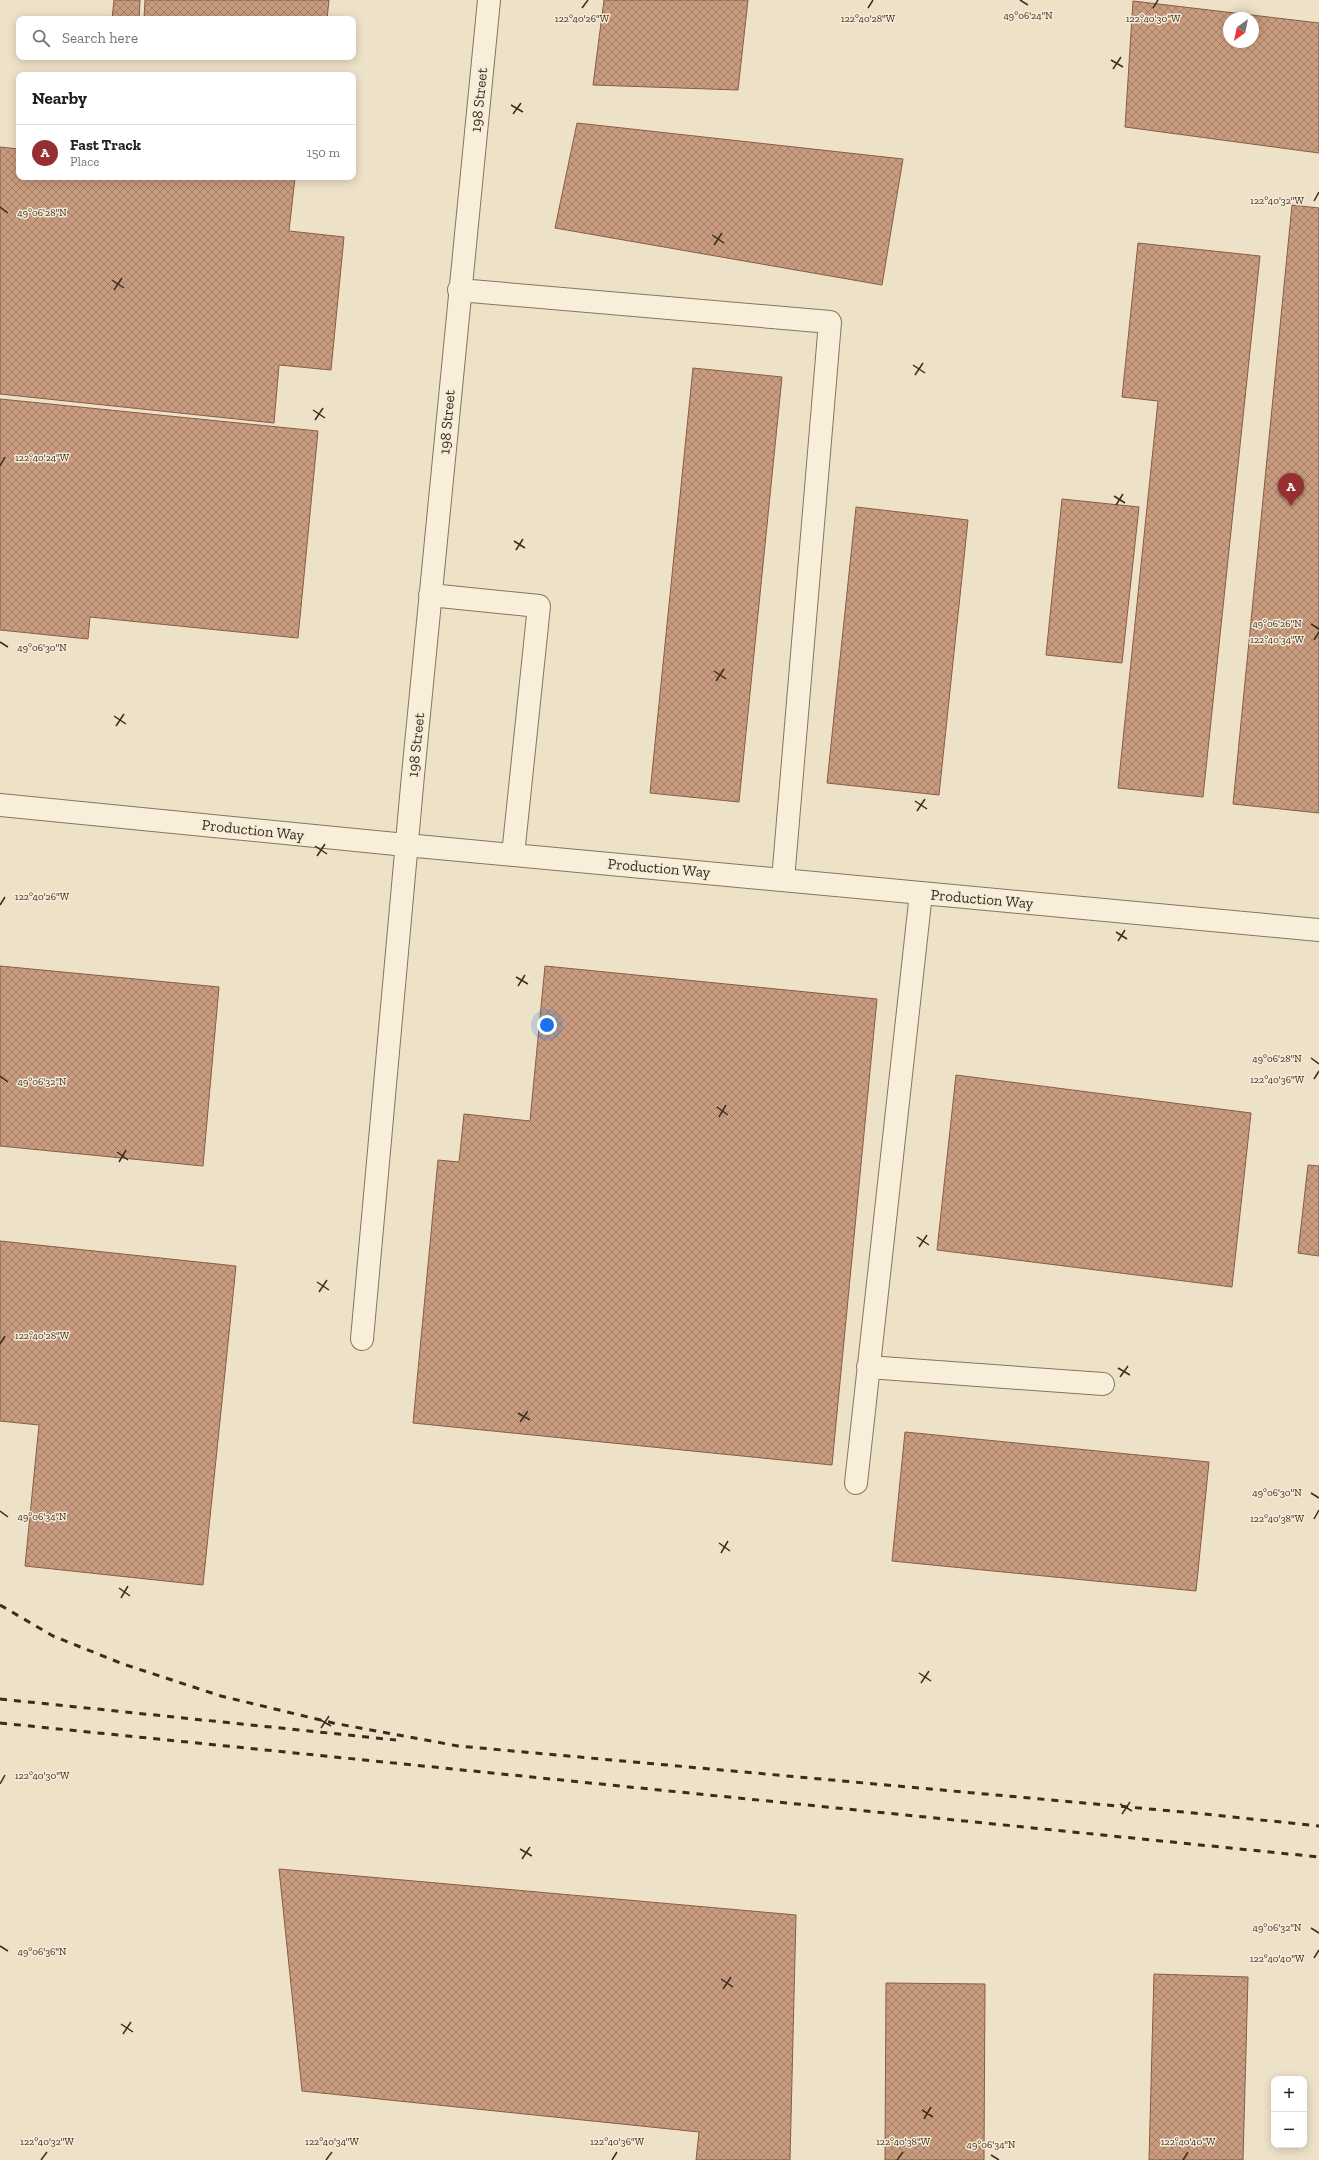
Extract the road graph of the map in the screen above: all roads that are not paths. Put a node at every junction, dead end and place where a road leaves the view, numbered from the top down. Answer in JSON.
{"nodes":[{"id":1,"x":489,"y":0,"type":"edge"},
{"id":2,"x":459,"y":290,"type":"junction"},
{"id":3,"x":430,"y":595,"type":"junction"},
{"id":4,"x":0,"y":805,"type":"edge"},
{"id":5,"x":406,"y":845,"type":"junction"},
{"id":6,"x":513,"y":855,"type":"junction"},
{"id":7,"x":783,"y":880,"type":"junction"},
{"id":8,"x":921,"y":893,"type":"junction"},
{"id":9,"x":1319,"y":930,"type":"edge"},
{"id":10,"x":362,"y":1339,"type":"dead end"},
{"id":11,"x":868,"y":1367,"type":"junction"},
{"id":12,"x":1103,"y":1384,"type":"dead end"},
{"id":13,"x":856,"y":1484,"type":"dead end"}],
"edges":[{"from":1,"to":2,"type":"street","name":"198 Street"},
{"from":2,"to":3,"type":"street","name":"198 Street"},
{"from":2,"to":7,"type":"street"},
{"from":3,"to":5,"type":"street","name":"198 Street"},
{"from":3,"to":6,"type":"street"},
{"from":4,"to":5,"type":"street","name":"Production Way"},
{"from":5,"to":6,"type":"street","name":"Production Way"},
{"from":5,"to":10,"type":"street","name":"198 Street"},
{"from":6,"to":7,"type":"street","name":"Production Way"},
{"from":7,"to":8,"type":"street","name":"Production Way"},
{"from":8,"to":9,"type":"street","name":"Production Way"},
{"from":8,"to":11,"type":"street"},
{"from":11,"to":12,"type":"street"},
{"from":11,"to":13,"type":"street"}]}
